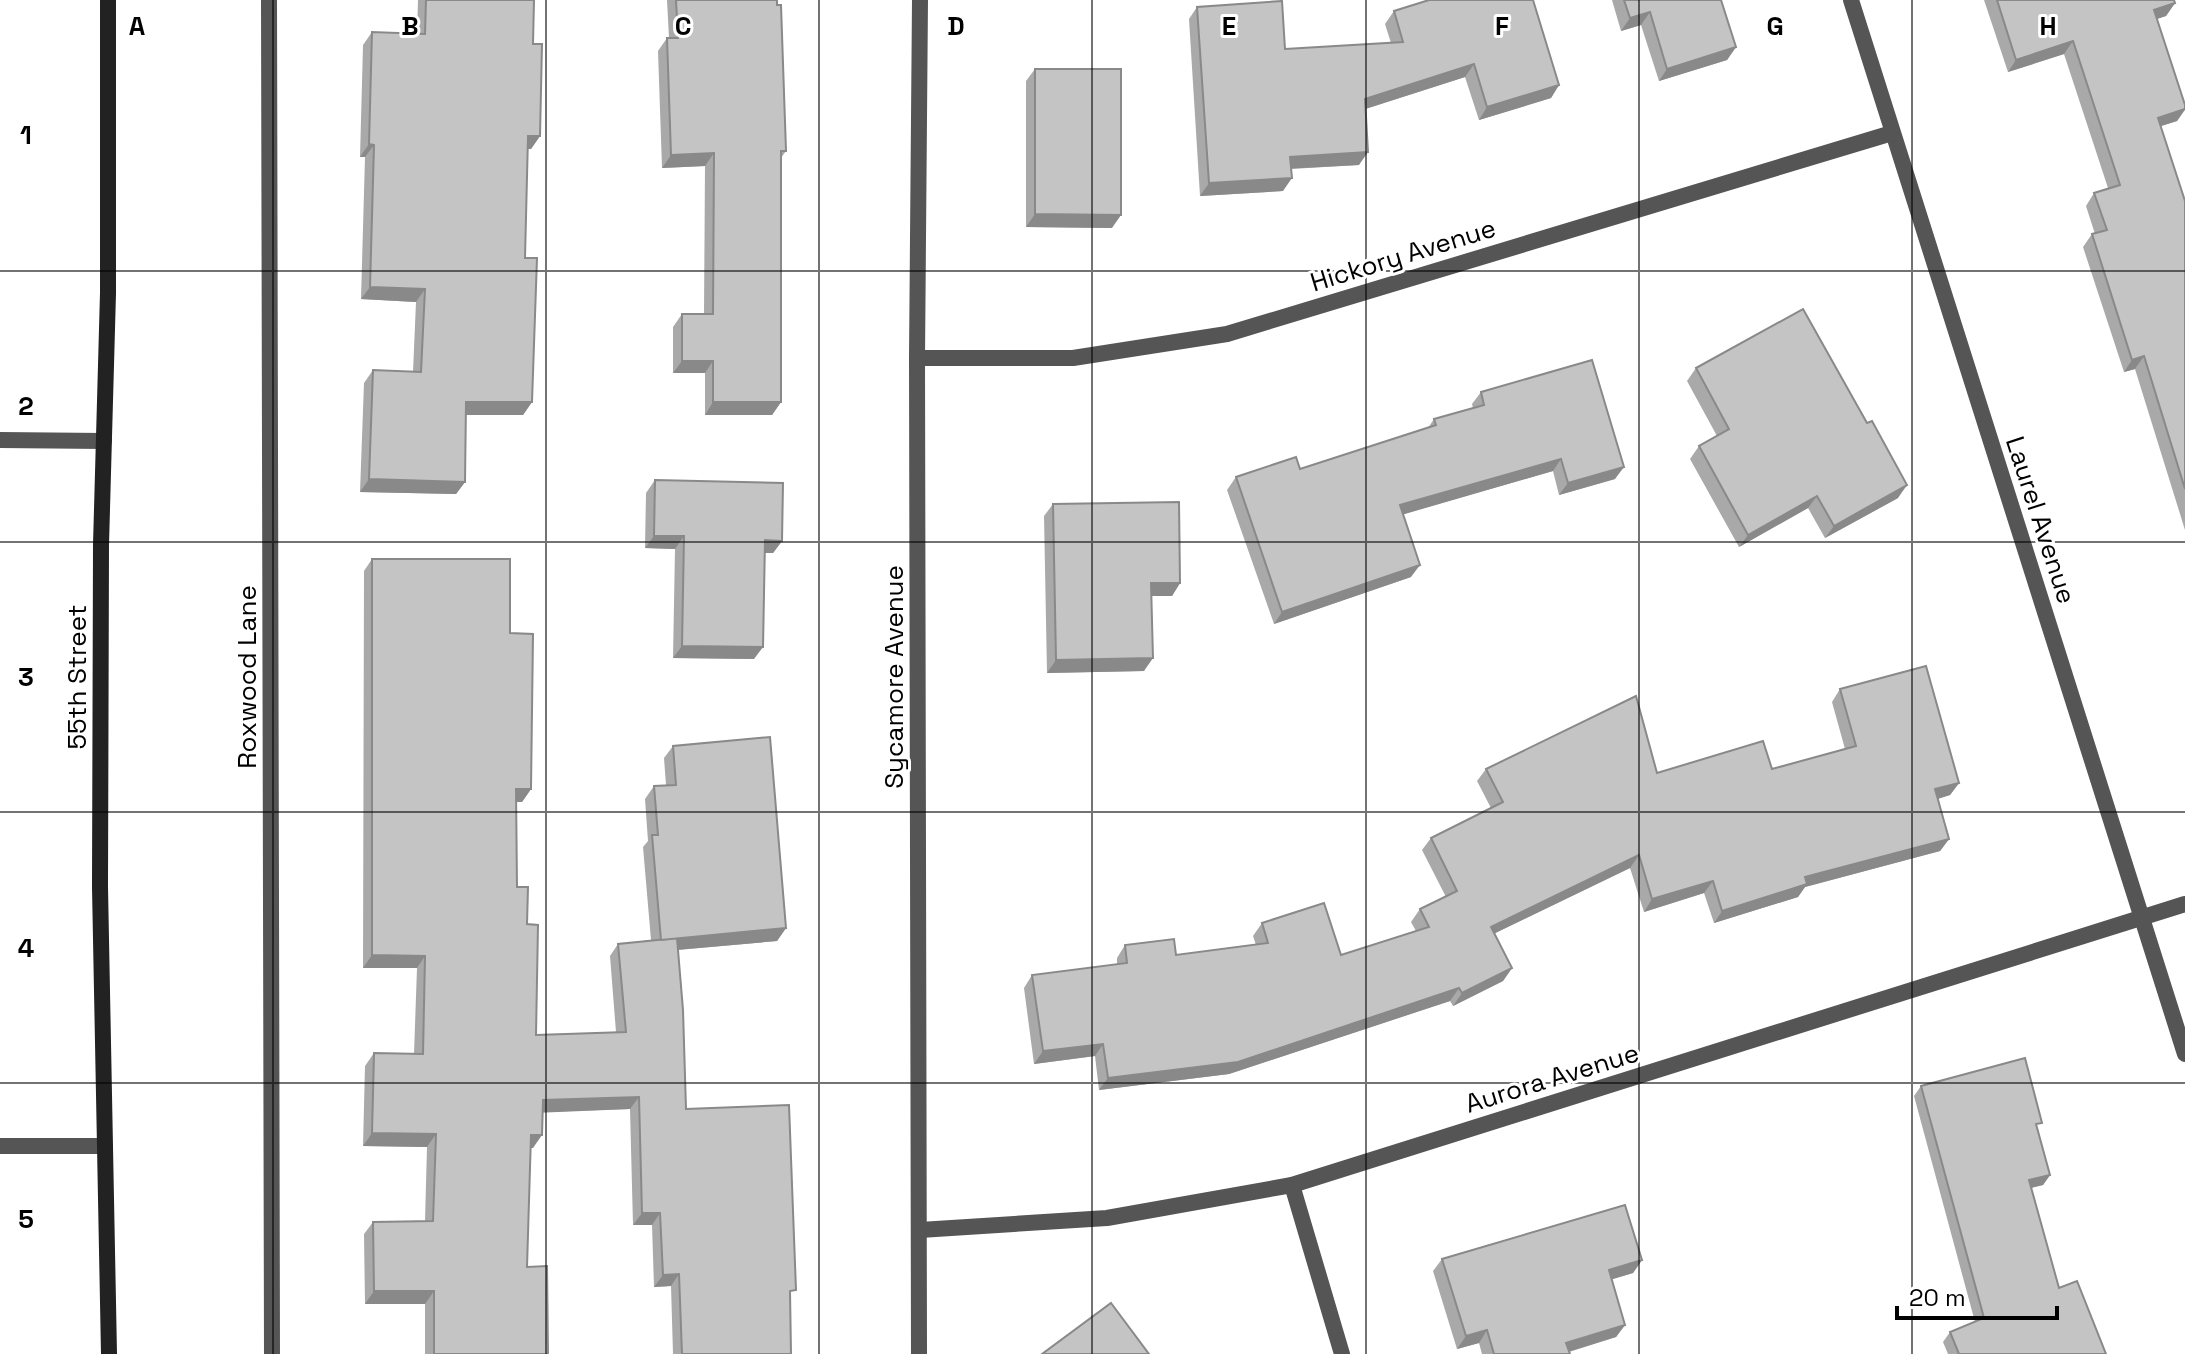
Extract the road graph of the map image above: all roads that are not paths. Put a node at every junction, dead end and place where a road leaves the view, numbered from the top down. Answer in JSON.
{"nodes":[{"id":1,"x":108,"y":0,"type":"edge"},
{"id":2,"x":269,"y":0,"type":"edge"},
{"id":3,"x":920,"y":0,"type":"edge"},
{"id":4,"x":1851,"y":0,"type":"edge"},
{"id":5,"x":1892,"y":133,"type":"junction"},
{"id":6,"x":917,"y":358,"type":"junction"},
{"id":7,"x":0,"y":440,"type":"edge"},
{"id":8,"x":104,"y":441,"type":"junction"},
{"id":9,"x":2185,"y":904,"type":"edge"},
{"id":10,"x":2143,"y":917,"type":"junction"},
{"id":11,"x":2185,"y":1054,"type":"edge"},
{"id":12,"x":0,"y":1146,"type":"edge"},
{"id":13,"x":105,"y":1146,"type":"junction"},
{"id":14,"x":1292,"y":1185,"type":"junction"},
{"id":15,"x":920,"y":1230,"type":"junction"},
{"id":16,"x":109,"y":1354,"type":"edge"},
{"id":17,"x":272,"y":1354,"type":"edge"},
{"id":18,"x":919,"y":1354,"type":"edge"},
{"id":19,"x":1342,"y":1354,"type":"edge"}],
"edges":[{"from":1,"to":8,"type":"main road","name":"55th Street"},
{"from":2,"to":17,"type":"street","name":"Roxwood Lane"},
{"from":3,"to":6,"type":"street","name":"Sycamore Avenue"},
{"from":4,"to":5,"type":"street","name":"Laurel Avenue"},
{"from":5,"to":6,"type":"street","name":"Hickory Avenue"},
{"from":5,"to":10,"type":"street","name":"Laurel Avenue"},
{"from":6,"to":15,"type":"street","name":"Sycamore Avenue"},
{"from":7,"to":8,"type":"street"},
{"from":8,"to":13,"type":"main road","name":"55th Street"},
{"from":9,"to":10,"type":"street","name":"Aurora Avenue"},
{"from":10,"to":11,"type":"street","name":"Laurel Avenue"},
{"from":10,"to":14,"type":"street","name":"Aurora Avenue"},
{"from":12,"to":13,"type":"street"},
{"from":13,"to":16,"type":"main road","name":"55th Street"},
{"from":14,"to":15,"type":"street","name":"Aurora Avenue"},
{"from":14,"to":19,"type":"street"},
{"from":15,"to":18,"type":"street","name":"Sycamore Avenue"}]}
